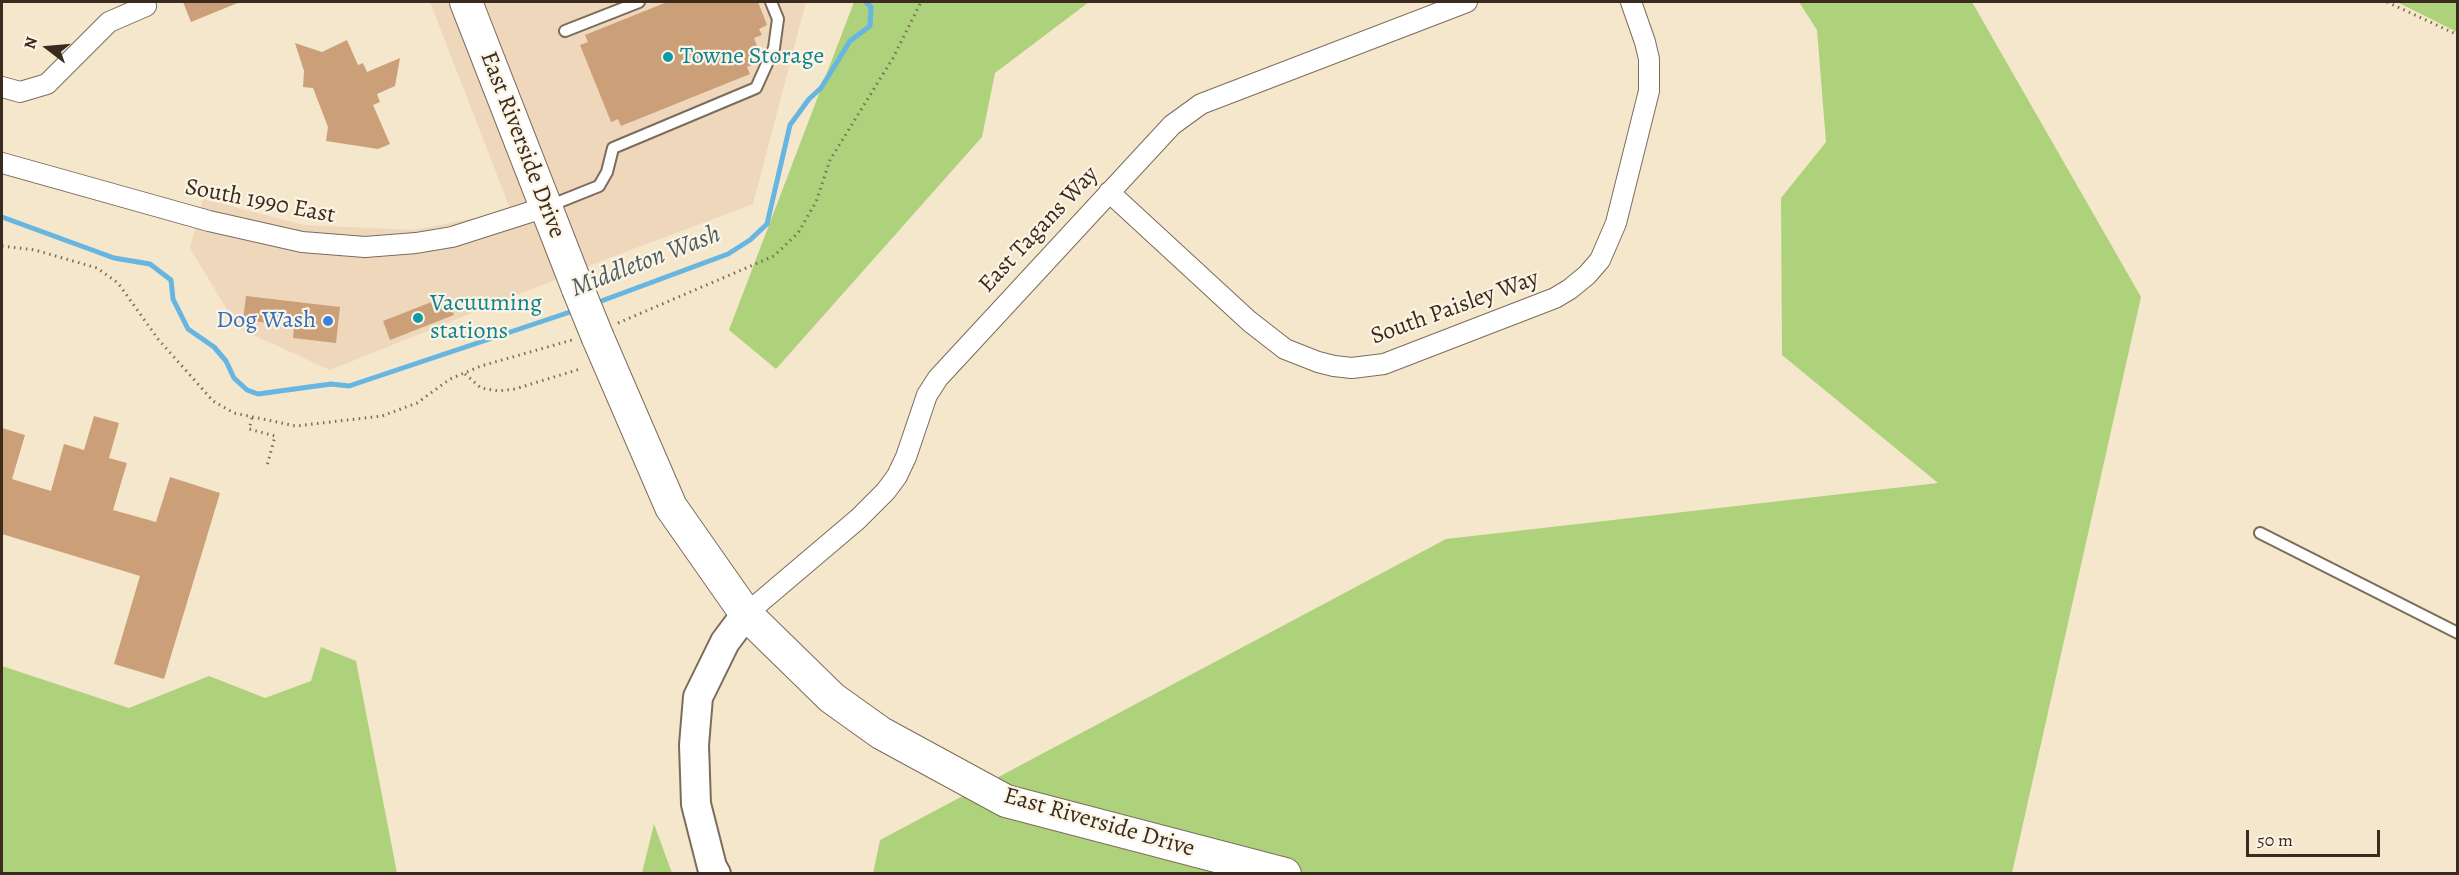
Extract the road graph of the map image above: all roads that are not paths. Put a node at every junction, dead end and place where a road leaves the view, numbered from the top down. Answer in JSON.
{"nodes":[{"id":1,"x":466,"y":2,"type":"edge"},
{"id":2,"x":639,"y":2,"type":"edge"},
{"id":3,"x":771,"y":2,"type":"edge"},
{"id":4,"x":1467,"y":2,"type":"edge"},
{"id":5,"x":1631,"y":2,"type":"edge"},
{"id":6,"x":149,"y":3,"type":"edge"},
{"id":7,"x":565,"y":31,"type":"dead end"},
{"id":8,"x":2,"y":87,"type":"edge"},
{"id":9,"x":2,"y":163,"type":"edge"},
{"id":10,"x":1109,"y":192,"type":"junction"},
{"id":11,"x":546,"y":207,"type":"junction"},
{"id":12,"x":2260,"y":533,"type":"dead end"},
{"id":13,"x":746,"y":614,"type":"junction"},
{"id":14,"x":2457,"y":633,"type":"edge"},
{"id":15,"x":716,"y":873,"type":"edge"},
{"id":16,"x":1285,"y":873,"type":"edge"}],
"edges":[{"from":1,"to":11,"type":"main road","name":"East Riverside Drive"},
{"from":2,"to":7,"type":"lane"},
{"from":3,"to":11,"type":"lane"},
{"from":4,"to":10,"type":"street","name":"East Tagans Way"},
{"from":5,"to":10,"type":"street","name":"South Paisley Way"},
{"from":6,"to":8,"type":"street"},
{"from":9,"to":11,"type":"street","name":"South 1990 East"},
{"from":10,"to":13,"type":"street","name":"East Tagans Way"},
{"from":11,"to":13,"type":"main road","name":"East Riverside Drive","bridge":true},
{"from":12,"to":14,"type":"lane"},
{"from":13,"to":15,"type":"main road"},
{"from":13,"to":16,"type":"main road","name":"East Riverside Drive"}]}
